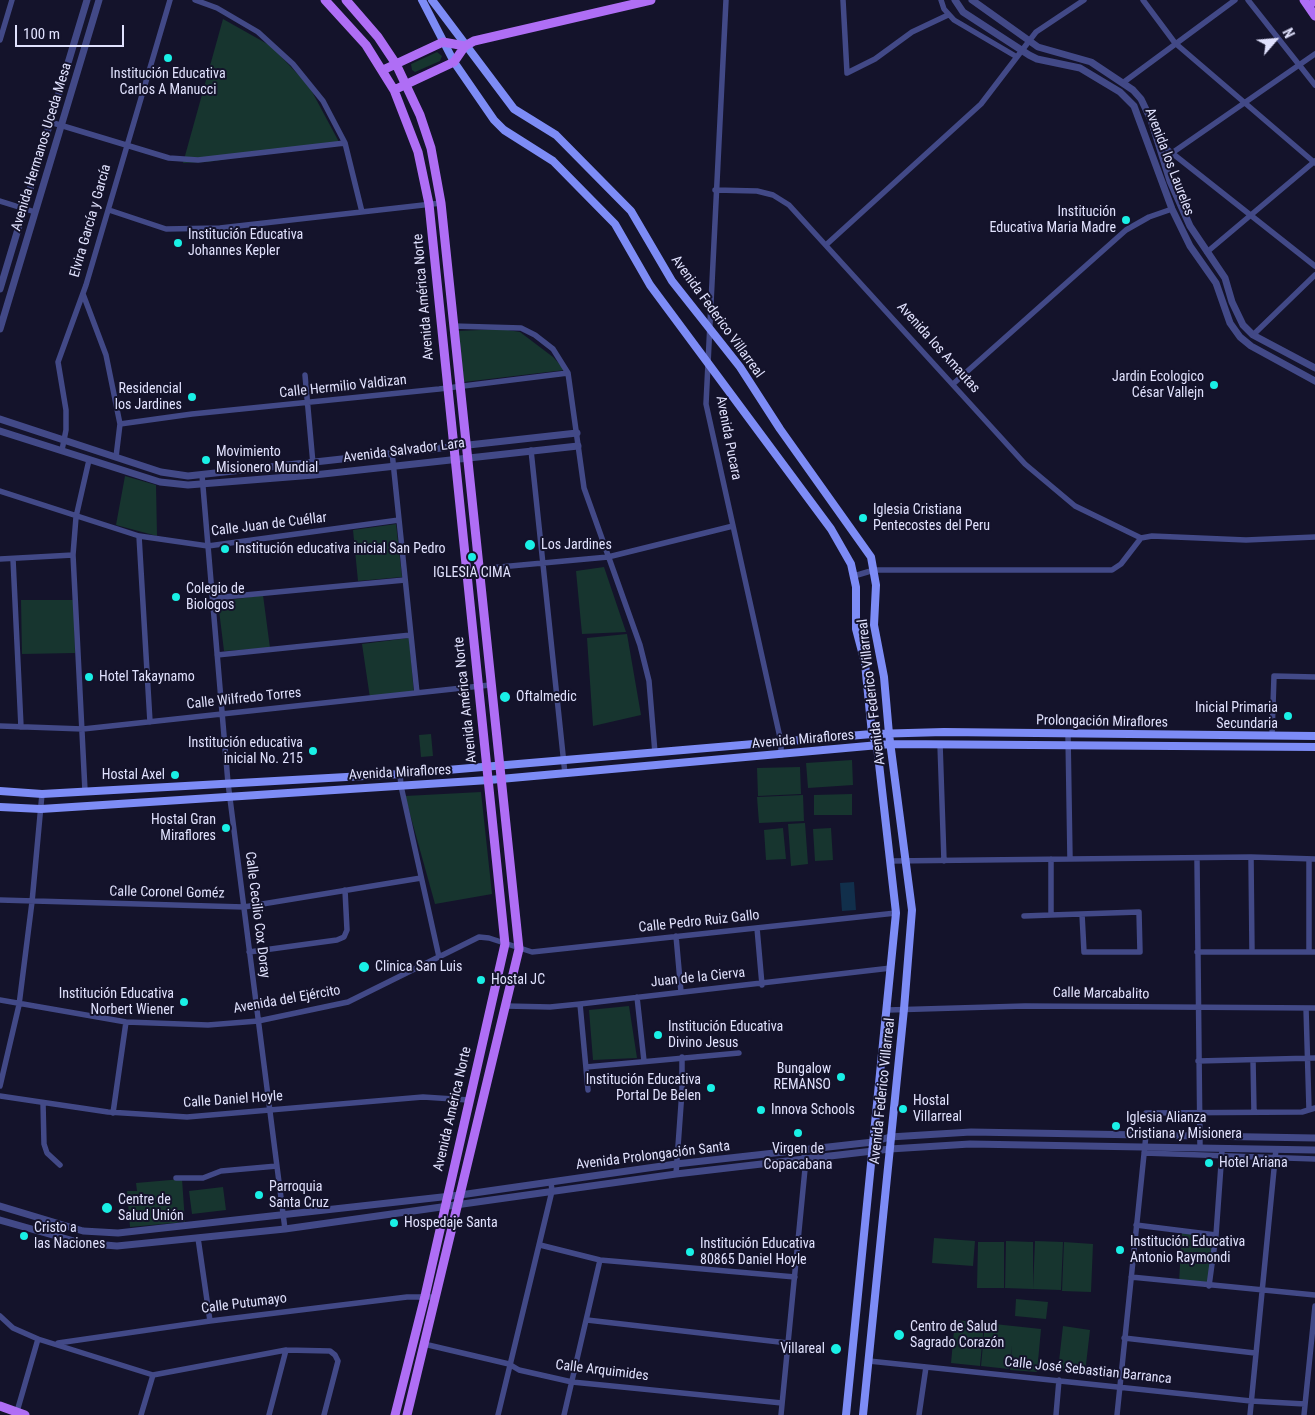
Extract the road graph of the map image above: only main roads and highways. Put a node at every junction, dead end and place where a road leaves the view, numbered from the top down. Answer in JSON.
{"nodes":[{"id":1,"x":325,"y":0,"type":"edge"},
{"id":2,"x":346,"y":0,"type":"edge"},
{"id":3,"x":422,"y":0,"type":"edge"},
{"id":4,"x":432,"y":0,"type":"edge"},
{"id":5,"x":651,"y":0,"type":"edge"},
{"id":6,"x":1304,"y":0,"type":"edge"},
{"id":7,"x":1315,"y":16,"type":"edge"},
{"id":8,"x":367,"y":23,"type":"junction"},
{"id":9,"x":355,"y":32,"type":"junction"},
{"id":10,"x":443,"y":42,"type":"junction"},
{"id":11,"x":465,"y":46,"type":"junction"},
{"id":12,"x":454,"y":62,"type":"junction"},
{"id":13,"x":396,"y":64,"type":"junction"},
{"id":14,"x":383,"y":70,"type":"junction"},
{"id":15,"x":406,"y":84,"type":"junction"},
{"id":16,"x":394,"y":90,"type":"junction"},
{"id":17,"x":431,"y":148,"type":"junction"},
{"id":18,"x":418,"y":152,"type":"junction"},
{"id":19,"x":872,"y":734,"type":"junction"},
{"id":20,"x":889,"y":734,"type":"junction"},
{"id":21,"x":1315,"y":736,"type":"edge"},
{"id":22,"x":890,"y":744,"type":"junction"},
{"id":23,"x":877,"y":746,"type":"junction"},
{"id":24,"x":1315,"y":747,"type":"edge"},
{"id":25,"x":658,"y":753,"type":"junction"},
{"id":26,"x":663,"y":765,"type":"junction"},
{"id":27,"x":498,"y":766,"type":"junction"},
{"id":28,"x":487,"y":767,"type":"junction"},
{"id":29,"x":489,"y":780,"type":"junction"},
{"id":30,"x":500,"y":780,"type":"junction"},
{"id":31,"x":0,"y":791,"type":"edge"},
{"id":32,"x":0,"y":807,"type":"edge"},
{"id":33,"x":476,"y":1070,"type":"junction"},
{"id":34,"x":488,"y":1073,"type":"junction"},
{"id":35,"x":857,"y":1313,"type":"junction"},
{"id":36,"x":874,"y":1315,"type":"junction"},
{"id":37,"x":0,"y":1406,"type":"edge"},
{"id":38,"x":19,"y":1414,"type":"edge"},
{"id":39,"x":395,"y":1415,"type":"edge"},
{"id":40,"x":407,"y":1415,"type":"edge"},
{"id":41,"x":846,"y":1415,"type":"edge"},
{"id":42,"x":863,"y":1415,"type":"edge"}],
"edges":[{"from":1,"to":9,"type":"main road","name":"Avenida América Norte"},
{"from":2,"to":8,"type":"main road","name":"Avenida América Norte"},
{"from":3,"to":10,"type":"main road","name":"Avenida Federico Villarreal"},
{"from":4,"to":11,"type":"main road","name":"Avenida Federico Villarreal"},
{"from":5,"to":11,"type":"main road"},
{"from":6,"to":7,"type":"main road"},
{"from":8,"to":9,"type":"main road"},
{"from":8,"to":13,"type":"main road","name":"Avenida América Norte"},
{"from":9,"to":14,"type":"main road","name":"Avenida América Norte"},
{"from":10,"to":11,"type":"main road"},
{"from":10,"to":12,"type":"main road","name":"Avenida Federico Villarreal"},
{"from":10,"to":13,"type":"main road"},
{"from":11,"to":12,"type":"main road"},
{"from":11,"to":20,"type":"main road","name":"Avenida Federico Villarreal"},
{"from":12,"to":15,"type":"main road"},
{"from":12,"to":19,"type":"main road","name":"Avenida Federico Villarreal"},
{"from":13,"to":14,"type":"main road"},
{"from":13,"to":15,"type":"main road","name":"Avenida América Norte"},
{"from":14,"to":16,"type":"main road","name":"Avenida América Norte"},
{"from":15,"to":16,"type":"main road"},
{"from":15,"to":17,"type":"main road","name":"Avenida América Norte"},
{"from":16,"to":18,"type":"main road","name":"Avenida América Norte"},
{"from":17,"to":18,"type":"main road"},
{"from":17,"to":27,"type":"main road","name":"Avenida América Norte"},
{"from":18,"to":28,"type":"main road","name":"Avenida América Norte"},
{"from":19,"to":20,"type":"main road","name":"Avenida Miraflores"},
{"from":19,"to":23,"type":"main road"},
{"from":19,"to":25,"type":"main road","name":"Avenida Miraflores"},
{"from":20,"to":21,"type":"main road","name":"Prolongación Miraflores"},
{"from":20,"to":22,"type":"main road","name":"Avenida Federico Villarreal"},
{"from":22,"to":23,"type":"main road","name":"Avenida Miraflores"},
{"from":22,"to":24,"type":"main road","name":"Prolongación Miraflores"},
{"from":22,"to":36,"type":"main road","name":"Avenida Federico Villarreal"},
{"from":23,"to":26,"type":"main road","name":"Avenida Miraflores"},
{"from":23,"to":35,"type":"main road","name":"Avenida Federico Villarreal"},
{"from":25,"to":26,"type":"main road"},
{"from":25,"to":27,"type":"main road","name":"Avenida Miraflores"},
{"from":26,"to":30,"type":"main road","name":"Avenida Miraflores"},
{"from":27,"to":28,"type":"main road","name":"Avenida Miraflores"},
{"from":27,"to":30,"type":"main road","name":"Avenida América Norte"},
{"from":28,"to":29,"type":"main road","name":"Avenida América Norte"},
{"from":28,"to":31,"type":"main road","name":"Avenida Miraflores"},
{"from":29,"to":30,"type":"main road","name":"Avenida Miraflores"},
{"from":29,"to":32,"type":"main road","name":"Avenida Miraflores"},
{"from":29,"to":33,"type":"main road","name":"Avenida América Norte"},
{"from":30,"to":34,"type":"main road","name":"Avenida América Norte"},
{"from":33,"to":34,"type":"main road"},
{"from":33,"to":39,"type":"main road","name":"Avenida América Norte"},
{"from":34,"to":40,"type":"main road","name":"Avenida América Norte"},
{"from":35,"to":36,"type":"main road"},
{"from":35,"to":41,"type":"main road","name":"Avenida Federico Villarreal"},
{"from":36,"to":42,"type":"main road","name":"Avenida Federico Villarreal"},
{"from":37,"to":38,"type":"main road"}]}
